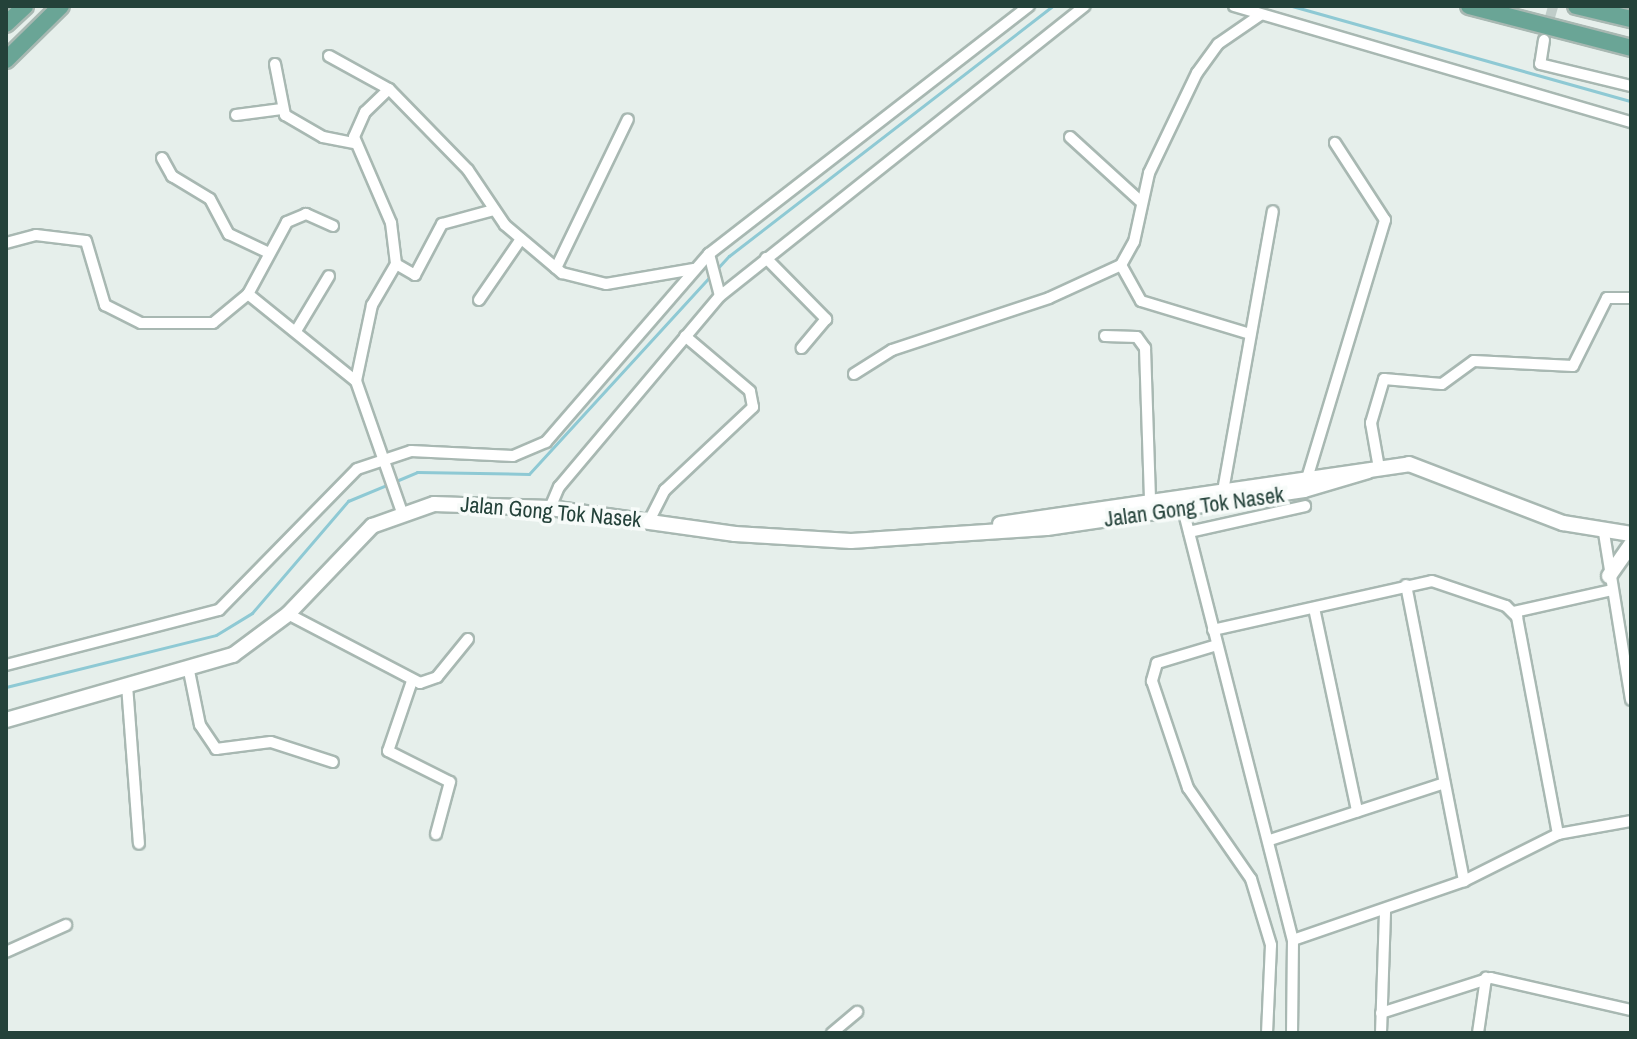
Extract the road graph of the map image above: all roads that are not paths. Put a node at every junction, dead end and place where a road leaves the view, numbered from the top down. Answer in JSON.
{"nodes":[{"id":1,"x":25,"y":6,"type":"edge"},
{"id":2,"x":61,"y":6,"type":"edge"},
{"id":3,"x":1029,"y":6,"type":"edge"},
{"id":4,"x":1085,"y":6,"type":"edge"},
{"id":5,"x":1234,"y":6,"type":"edge"},
{"id":6,"x":1469,"y":6,"type":"edge"},
{"id":7,"x":1576,"y":6,"type":"edge"},
{"id":8,"x":1260,"y":15,"type":"junction"},
{"id":9,"x":1631,"y":19,"type":"edge"},
{"id":10,"x":6,"y":24,"type":"edge"},
{"id":11,"x":1544,"y":40,"type":"tunnel mouth"},
{"id":12,"x":1631,"y":48,"type":"edge"},
{"id":13,"x":329,"y":56,"type":"dead end"},
{"id":14,"x":6,"y":60,"type":"edge"},
{"id":15,"x":275,"y":64,"type":"dead end"},
{"id":16,"x":1631,"y":86,"type":"edge"},
{"id":17,"x":389,"y":89,"type":"junction"},
{"id":18,"x":282,"y":109,"type":"junction"},
{"id":19,"x":236,"y":115,"type":"dead end"},
{"id":20,"x":628,"y":119,"type":"dead end"},
{"id":21,"x":1631,"y":122,"type":"edge"},
{"id":22,"x":1070,"y":137,"type":"dead end"},
{"id":23,"x":355,"y":143,"type":"junction"},
{"id":24,"x":1335,"y":143,"type":"dead end"},
{"id":25,"x":162,"y":158,"type":"dead end"},
{"id":26,"x":1140,"y":201,"type":"junction"},
{"id":27,"x":494,"y":210,"type":"junction"},
{"id":28,"x":1273,"y":211,"type":"dead end"},
{"id":29,"x":333,"y":226,"type":"dead end"},
{"id":30,"x":521,"y":239,"type":"junction"},
{"id":31,"x":6,"y":243,"type":"edge"},
{"id":32,"x":267,"y":252,"type":"junction"},
{"id":33,"x":709,"y":254,"type":"junction"},
{"id":34,"x":766,"y":258,"type":"junction"},
{"id":35,"x":396,"y":264,"type":"junction"},
{"id":36,"x":1121,"y":265,"type":"junction"},
{"id":37,"x":556,"y":268,"type":"junction"},
{"id":38,"x":694,"y":269,"type":"junction"},
{"id":39,"x":329,"y":276,"type":"dead end"},
{"id":40,"x":717,"y":292,"type":"junction"},
{"id":41,"x":248,"y":294,"type":"junction"},
{"id":42,"x":1631,"y":298,"type":"edge"},
{"id":43,"x":479,"y":300,"type":"dead end"},
{"id":44,"x":296,"y":331,"type":"junction"},
{"id":45,"x":1250,"y":334,"type":"junction"},
{"id":46,"x":685,"y":336,"type":"junction"},
{"id":47,"x":1105,"y":336,"type":"dead end"},
{"id":48,"x":802,"y":348,"type":"dead end"},
{"id":49,"x":854,"y":374,"type":"dead end"},
{"id":50,"x":356,"y":381,"type":"junction"},
{"id":51,"x":382,"y":460,"type":"junction"},
{"id":52,"x":1373,"y":469,"type":"junction"},
{"id":53,"x":1305,"y":484,"type":"junction"},
{"id":54,"x":1223,"y":491,"type":"junction"},
{"id":55,"x":1196,"y":495,"type":"junction"},
{"id":56,"x":1166,"y":499,"type":"junction"},
{"id":57,"x":1150,"y":501,"type":"junction"},
{"id":58,"x":1305,"y":506,"type":"dead end"},
{"id":59,"x":550,"y":508,"type":"junction"},
{"id":60,"x":1183,"y":509,"type":"junction"},
{"id":61,"x":402,"y":512,"type":"junction"},
{"id":62,"x":649,"y":521,"type":"junction"},
{"id":63,"x":1189,"y":532,"type":"junction"},
{"id":64,"x":969,"y":533,"type":"junction"},
{"id":65,"x":1604,"y":533,"type":"junction"},
{"id":66,"x":1631,"y":534,"type":"edge"},
{"id":67,"x":1631,"y":545,"type":"edge"},
{"id":68,"x":1610,"y":583,"type":"junction"},
{"id":69,"x":1406,"y":585,"type":"junction"},
{"id":70,"x":1314,"y":608,"type":"junction"},
{"id":71,"x":1514,"y":612,"type":"junction"},
{"id":72,"x":288,"y":614,"type":"junction"},
{"id":73,"x":1213,"y":630,"type":"junction"},
{"id":74,"x":468,"y":639,"type":"dead end"},
{"id":75,"x":1217,"y":645,"type":"junction"},
{"id":76,"x":6,"y":665,"type":"edge"},
{"id":77,"x":189,"y":671,"type":"junction"},
{"id":78,"x":412,"y":681,"type":"junction"},
{"id":79,"x":127,"y":685,"type":"junction"},
{"id":80,"x":1631,"y":700,"type":"edge"},
{"id":81,"x":6,"y":720,"type":"edge"},
{"id":82,"x":333,"y":762,"type":"dead end"},
{"id":83,"x":1444,"y":783,"type":"junction"},
{"id":84,"x":1357,"y":811,"type":"junction"},
{"id":85,"x":1631,"y":821,"type":"edge"},
{"id":86,"x":436,"y":834,"type":"dead end"},
{"id":87,"x":1558,"y":834,"type":"junction"},
{"id":88,"x":1270,"y":840,"type":"junction"},
{"id":89,"x":139,"y":844,"type":"dead end"},
{"id":90,"x":1464,"y":881,"type":"junction"},
{"id":91,"x":1385,"y":911,"type":"junction"},
{"id":92,"x":66,"y":925,"type":"dead end"},
{"id":93,"x":1293,"y":940,"type":"junction"},
{"id":94,"x":6,"y":952,"type":"edge"},
{"id":95,"x":1486,"y":978,"type":"junction"},
{"id":96,"x":1631,"y":1010,"type":"edge"},
{"id":97,"x":857,"y":1012,"type":"dead end"},
{"id":98,"x":1381,"y":1013,"type":"junction"},
{"id":99,"x":832,"y":1033,"type":"edge"},
{"id":100,"x":1267,"y":1033,"type":"edge"},
{"id":101,"x":1292,"y":1033,"type":"edge"},
{"id":102,"x":1381,"y":1033,"type":"edge"},
{"id":103,"x":1478,"y":1033,"type":"edge"}],
"edges":[{"from":1,"to":10,"type":"main road"},
{"from":2,"to":14,"type":"main road"},
{"from":3,"to":33,"type":"street"},
{"from":4,"to":34,"type":"street"},
{"from":5,"to":8,"type":"street"},
{"from":6,"to":12,"type":"main road"},
{"from":7,"to":9,"type":"main road"},
{"from":8,"to":21,"type":"street"},
{"from":8,"to":26,"type":"street"},
{"from":11,"to":16,"type":"street"},
{"from":13,"to":17,"type":"street"},
{"from":15,"to":18,"type":"street"},
{"from":17,"to":23,"type":"street"},
{"from":17,"to":27,"type":"street"},
{"from":18,"to":19,"type":"street"},
{"from":18,"to":23,"type":"street"},
{"from":20,"to":37,"type":"street"},
{"from":22,"to":26,"type":"street"},
{"from":23,"to":35,"type":"street"},
{"from":24,"to":53,"type":"street"},
{"from":25,"to":32,"type":"street"},
{"from":26,"to":36,"type":"street"},
{"from":27,"to":30,"type":"street"},
{"from":27,"to":35,"type":"street"},
{"from":28,"to":45,"type":"street"},
{"from":29,"to":32,"type":"street"},
{"from":30,"to":37,"type":"street"},
{"from":30,"to":43,"type":"street"},
{"from":31,"to":41,"type":"street"},
{"from":32,"to":41,"type":"street"},
{"from":33,"to":38,"type":"street"},
{"from":33,"to":40,"type":"street"},
{"from":34,"to":40,"type":"street"},
{"from":34,"to":48,"type":"street"},
{"from":35,"to":50,"type":"street"},
{"from":36,"to":45,"type":"street"},
{"from":36,"to":49,"type":"street"},
{"from":37,"to":38,"type":"street"},
{"from":38,"to":51,"type":"street"},
{"from":39,"to":44,"type":"street"},
{"from":40,"to":46,"type":"street"},
{"from":41,"to":44,"type":"street"},
{"from":42,"to":52,"type":"street"},
{"from":44,"to":50,"type":"street"},
{"from":45,"to":54,"type":"street"},
{"from":46,"to":59,"type":"street"},
{"from":46,"to":62,"type":"street"},
{"from":47,"to":57,"type":"street"},
{"from":50,"to":51,"type":"street"},
{"from":51,"to":61,"type":"street"},
{"from":51,"to":76,"type":"street"},
{"from":52,"to":53,"type":"main road","name":"Jalan Gong Tok Nasek"},
{"from":52,"to":65,"type":"main road","name":"Jalan Gong Tok Nasek"},
{"from":53,"to":54,"type":"main road","name":"Jalan Gong Tok Nasek"},
{"from":53,"to":60,"type":"main road","name":"Jalan Gong Tok Nasek"},
{"from":54,"to":55,"type":"main road","name":"Jalan Gong Tok Nasek"},
{"from":55,"to":56,"type":"main road","name":"Jalan Gong Tok Nasek"},
{"from":55,"to":60,"type":"main road"},
{"from":56,"to":57,"type":"main road","name":"Jalan Gong Tok Nasek"},
{"from":56,"to":60,"type":"main road"},
{"from":57,"to":64,"type":"main road","name":"Jalan Gong Tok Nasek"},
{"from":58,"to":63,"type":"street"},
{"from":59,"to":61,"type":"main road","name":"Jalan Gong Tok Nasek"},
{"from":59,"to":62,"type":"main road","name":"Jalan Gong Tok Nasek"},
{"from":60,"to":63,"type":"street"},
{"from":60,"to":64,"type":"main road","name":"Jalan Gong Tok Nasek"},
{"from":61,"to":72,"type":"main road","name":"Jalan Gong Tok Nasek"},
{"from":62,"to":64,"type":"main road","name":"Jalan Gong Tok Nasek"},
{"from":63,"to":73,"type":"street"},
{"from":65,"to":66,"type":"main road","name":"Jalan Gong Tok Nasek"},
{"from":65,"to":68,"type":"street"},
{"from":67,"to":68,"type":"main road"},
{"from":68,"to":71,"type":"street"},
{"from":68,"to":80,"type":"street"},
{"from":69,"to":70,"type":"street"},
{"from":69,"to":71,"type":"street"},
{"from":69,"to":83,"type":"street"},
{"from":70,"to":73,"type":"street"},
{"from":70,"to":84,"type":"street"},
{"from":71,"to":87,"type":"street"},
{"from":72,"to":77,"type":"main road","name":"Jalan Gong Tok Nasek"},
{"from":72,"to":78,"type":"street"},
{"from":73,"to":75,"type":"street"},
{"from":74,"to":78,"type":"street"},
{"from":75,"to":88,"type":"street"},
{"from":75,"to":100,"type":"street"},
{"from":77,"to":79,"type":"main road","name":"Jalan Gong Tok Nasek"},
{"from":77,"to":82,"type":"street"},
{"from":78,"to":86,"type":"street"},
{"from":79,"to":81,"type":"main road","name":"Jalan Gong Tok Nasek"},
{"from":79,"to":89,"type":"street"},
{"from":83,"to":84,"type":"street"},
{"from":83,"to":90,"type":"street"},
{"from":84,"to":88,"type":"street"},
{"from":85,"to":87,"type":"street"},
{"from":87,"to":90,"type":"street"},
{"from":88,"to":93,"type":"street"},
{"from":90,"to":91,"type":"street"},
{"from":91,"to":93,"type":"street"},
{"from":91,"to":98,"type":"street"},
{"from":92,"to":94,"type":"street"},
{"from":93,"to":101,"type":"street"},
{"from":95,"to":96,"type":"street"},
{"from":95,"to":98,"type":"street"},
{"from":95,"to":103,"type":"street"},
{"from":97,"to":99,"type":"street"},
{"from":98,"to":102,"type":"street"}]}
